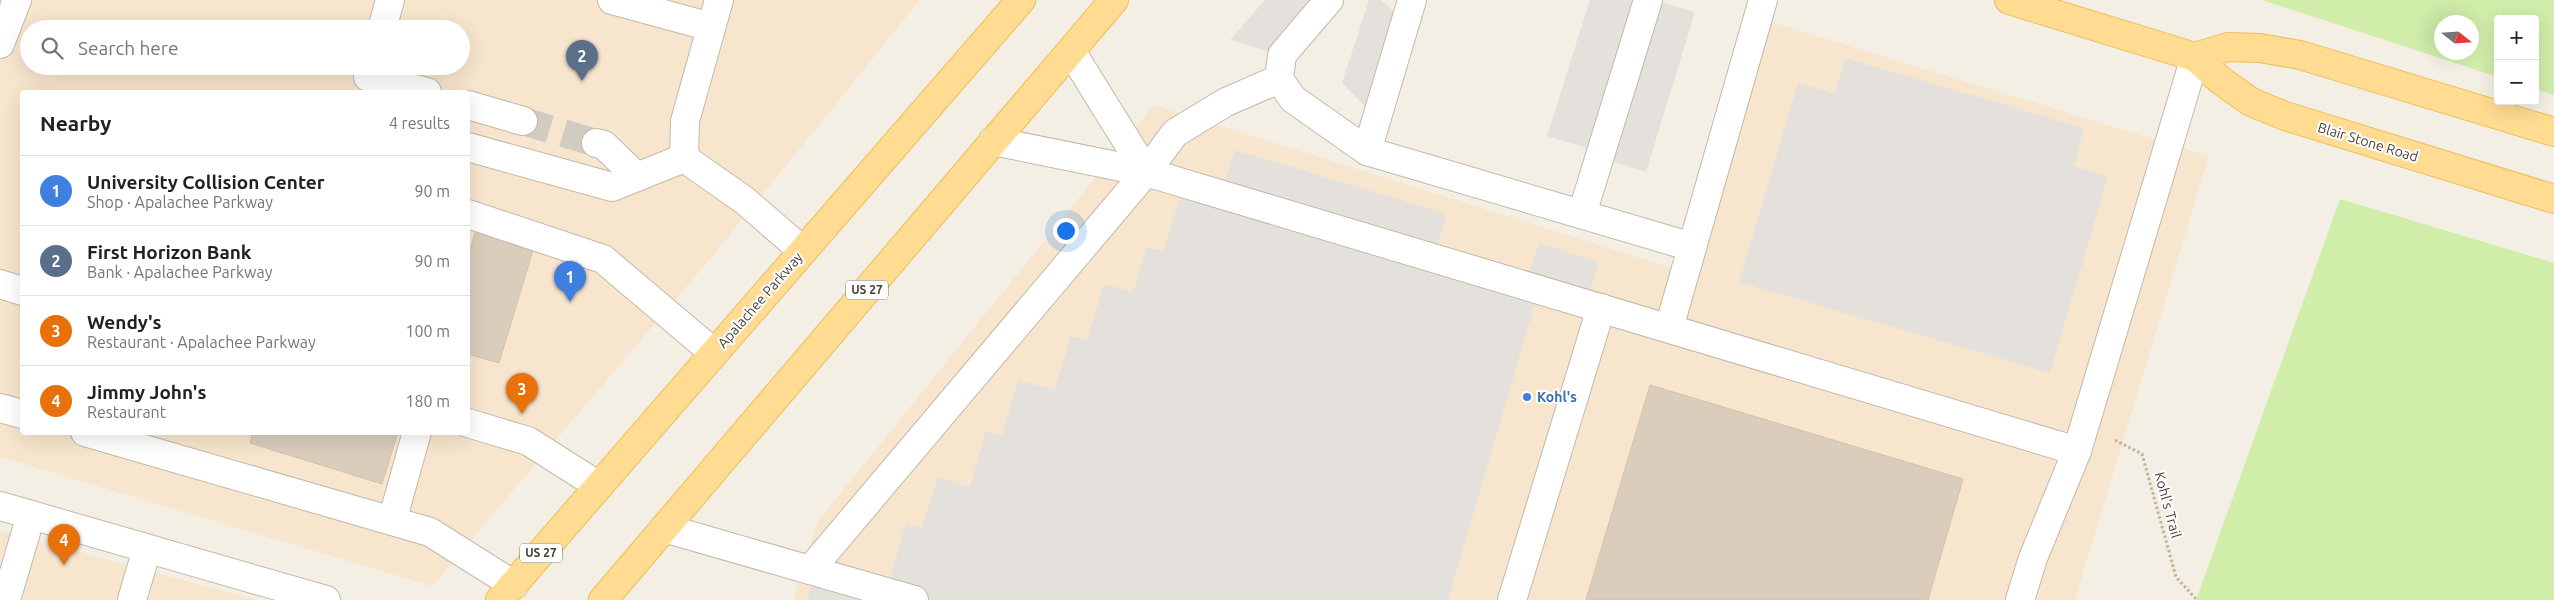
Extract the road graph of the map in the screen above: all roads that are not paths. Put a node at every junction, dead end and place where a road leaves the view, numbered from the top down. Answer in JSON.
{"nodes":[{"id":1,"x":17,"y":0,"type":"edge"},
{"id":2,"x":390,"y":0,"type":"edge"},
{"id":3,"x":612,"y":0,"type":"edge"},
{"id":4,"x":719,"y":0,"type":"edge"},
{"id":5,"x":1021,"y":0,"type":"edge"},
{"id":6,"x":1114,"y":0,"type":"edge"},
{"id":7,"x":1329,"y":0,"type":"edge"},
{"id":8,"x":1412,"y":0,"type":"edge"},
{"id":9,"x":1648,"y":0,"type":"edge"},
{"id":10,"x":1764,"y":0,"type":"edge"},
{"id":11,"x":2009,"y":0,"type":"edge"},
{"id":12,"x":384,"y":20,"type":"edge"},
{"id":13,"x":711,"y":27,"type":"junction"},
{"id":14,"x":0,"y":44,"type":"edge"},
{"id":15,"x":1070,"y":51,"type":"junction"},
{"id":16,"x":2195,"y":57,"type":"junction"},
{"id":17,"x":380,"y":75,"type":"edge"},
{"id":18,"x":1280,"y":79,"type":"junction"},
{"id":19,"x":418,"y":90,"type":"edge"},
{"id":20,"x":470,"y":105,"type":"edge"},
{"id":21,"x":523,"y":121,"type":"tunnel mouth"},
{"id":22,"x":2554,"y":132,"type":"edge"},
{"id":23,"x":993,"y":141,"type":"junction"},
{"id":24,"x":596,"y":143,"type":"tunnel mouth"},
{"id":25,"x":470,"y":148,"type":"edge"},
{"id":26,"x":1367,"y":151,"type":"junction"},
{"id":27,"x":684,"y":158,"type":"junction"},
{"id":28,"x":1146,"y":172,"type":"junction"},
{"id":29,"x":637,"y":178,"type":"junction"},
{"id":30,"x":2554,"y":199,"type":"edge"},
{"id":31,"x":1582,"y":214,"type":"junction"},
{"id":32,"x":470,"y":215,"type":"edge"},
{"id":33,"x":1692,"y":247,"type":"junction"},
{"id":34,"x":803,"y":251,"type":"junction"},
{"id":35,"x":0,"y":284,"type":"edge"},
{"id":36,"x":20,"y":290,"type":"edge"},
{"id":37,"x":1601,"y":308,"type":"junction"},
{"id":38,"x":1669,"y":328,"type":"junction"},
{"id":39,"x":714,"y":353,"type":"junction"},
{"id":40,"x":0,"y":408,"type":"edge"},
{"id":41,"x":20,"y":413,"type":"edge"},
{"id":42,"x":470,"y":424,"type":"edge"},
{"id":43,"x":95,"y":435,"type":"edge"},
{"id":44,"x":416,"y":435,"type":"edge"},
{"id":45,"x":2076,"y":450,"type":"junction"},
{"id":46,"x":599,"y":486,"type":"junction"},
{"id":47,"x":0,"y":506,"type":"edge"},
{"id":48,"x":31,"y":515,"type":"junction"},
{"id":49,"x":392,"y":521,"type":"junction"},
{"id":50,"x":664,"y":528,"type":"junction"},
{"id":51,"x":147,"y":549,"type":"junction"},
{"id":52,"x":810,"y":570,"type":"junction"},
{"id":53,"x":507,"y":592,"type":"edge"},
{"id":54,"x":6,"y":600,"type":"edge"},
{"id":55,"x":132,"y":600,"type":"edge"},
{"id":56,"x":326,"y":600,"type":"edge"},
{"id":57,"x":604,"y":600,"type":"edge"},
{"id":58,"x":914,"y":600,"type":"edge"},
{"id":59,"x":1512,"y":600,"type":"edge"},
{"id":60,"x":2020,"y":600,"type":"edge"}],
"edges":[{"from":1,"to":14,"type":"lane"},
{"from":2,"to":12,"type":"lane"},
{"from":3,"to":13,"type":"lane"},
{"from":4,"to":13,"type":"lane"},
{"from":5,"to":34,"type":"main road","name":"Apalachee Parkway","number":"US 27"},
{"from":6,"to":15,"type":"main road","number":"US 27"},
{"from":7,"to":18,"type":"lane"},
{"from":8,"to":26,"type":"lane"},
{"from":9,"to":31,"type":"lane"},
{"from":10,"to":33,"type":"lane"},
{"from":11,"to":16,"type":"main road","name":"Blair Stone Road"},
{"from":13,"to":27,"type":"lane"},
{"from":15,"to":23,"type":"main road","number":"US 27"},
{"from":15,"to":28,"type":"lane"},
{"from":16,"to":22,"type":"main road"},
{"from":16,"to":30,"type":"main road","name":"Blair Stone Road"},
{"from":16,"to":45,"type":"lane"},
{"from":17,"to":19,"type":"lane"},
{"from":18,"to":26,"type":"lane"},
{"from":18,"to":28,"type":"lane"},
{"from":20,"to":21,"type":"lane"},
{"from":23,"to":28,"type":"lane"},
{"from":23,"to":50,"type":"main road","number":"US 27"},
{"from":24,"to":29,"type":"lane"},
{"from":25,"to":29,"type":"lane"},
{"from":26,"to":31,"type":"lane"},
{"from":27,"to":29,"type":"lane"},
{"from":27,"to":34,"type":"lane"},
{"from":28,"to":37,"type":"lane"},
{"from":28,"to":52,"type":"lane"},
{"from":31,"to":33,"type":"lane"},
{"from":32,"to":39,"type":"lane"},
{"from":33,"to":38,"type":"lane"},
{"from":34,"to":39,"type":"main road","name":"Apalachee Parkway","number":"US 27"},
{"from":35,"to":36,"type":"lane"},
{"from":37,"to":38,"type":"lane"},
{"from":37,"to":59,"type":"lane"},
{"from":38,"to":45,"type":"lane"},
{"from":39,"to":46,"type":"main road","name":"Apalachee Parkway","number":"US 27"},
{"from":40,"to":41,"type":"lane"},
{"from":42,"to":46,"type":"lane"},
{"from":43,"to":49,"type":"lane"},
{"from":44,"to":49,"type":"lane"},
{"from":45,"to":60,"type":"lane"},
{"from":46,"to":53,"type":"main road","name":"Apalachee Parkway","number":"US 27"},
{"from":47,"to":48,"type":"lane"},
{"from":48,"to":51,"type":"lane"},
{"from":48,"to":54,"type":"lane"},
{"from":49,"to":53,"type":"lane"},
{"from":50,"to":52,"type":"lane"},
{"from":50,"to":57,"type":"main road","number":"US 27"},
{"from":51,"to":55,"type":"lane"},
{"from":51,"to":56,"type":"lane"},
{"from":52,"to":58,"type":"lane"}]}
